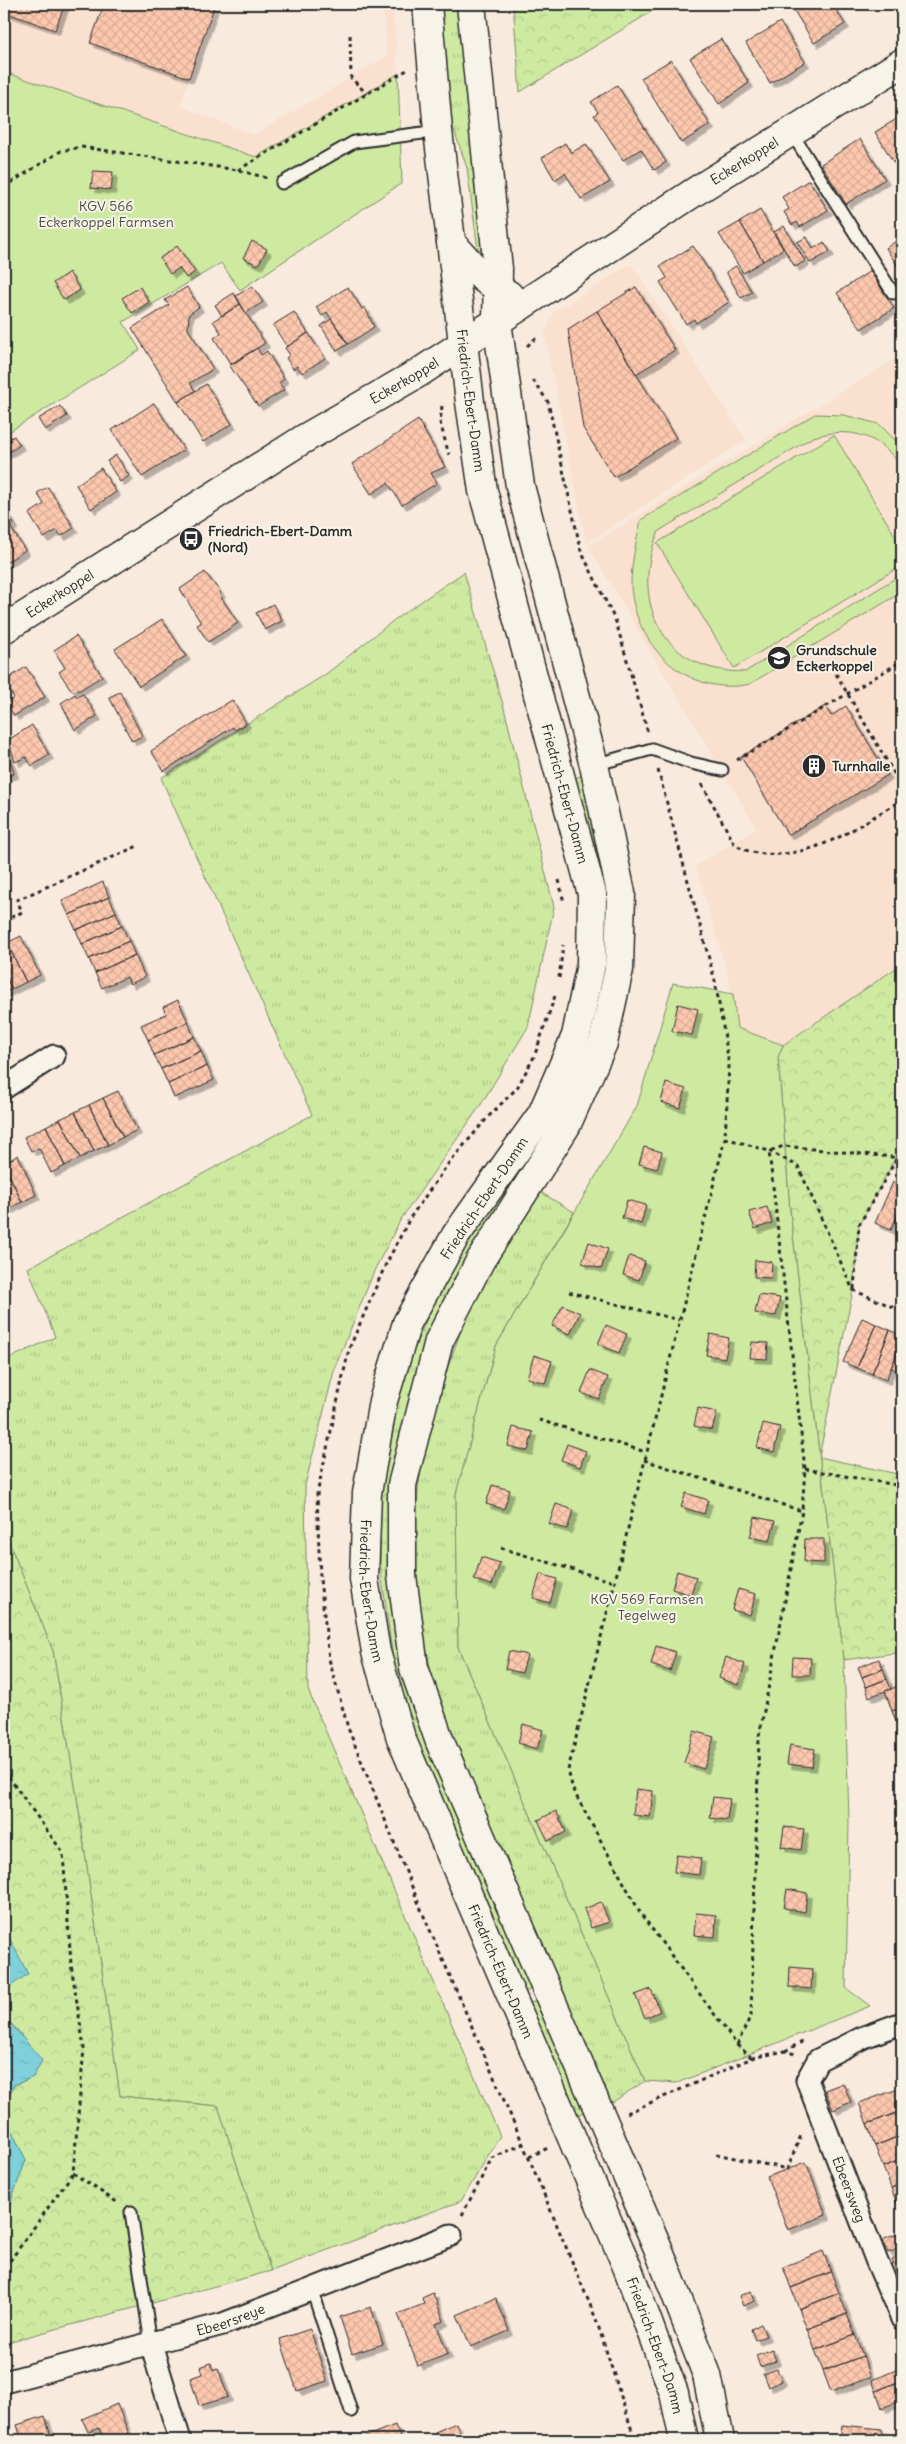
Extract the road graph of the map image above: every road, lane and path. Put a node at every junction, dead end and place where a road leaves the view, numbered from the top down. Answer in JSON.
{"nodes":[{"id":1,"x":427,"y":4,"type":"edge"},
{"id":2,"x":471,"y":4,"type":"edge"},
{"id":3,"x":350,"y":35,"type":"dead end"},
{"id":4,"x":902,"y":62,"type":"edge"},
{"id":5,"x":408,"y":70,"type":"dead end"},
{"id":6,"x":367,"y":94,"type":"junction"},
{"id":7,"x":438,"y":131,"type":"junction"},
{"id":8,"x":791,"y":132,"type":"junction"},
{"id":9,"x":238,"y":170,"type":"junction"},
{"id":10,"x":282,"y":182,"type":"joint"},
{"id":11,"x":4,"y":187,"type":"edge"},
{"id":12,"x":451,"y":242,"type":"junction"},
{"id":13,"x":497,"y":288,"type":"junction"},
{"id":14,"x":893,"y":293,"type":"dead end"},
{"id":15,"x":526,"y":302,"type":"junction"},
{"id":16,"x":497,"y":322,"type":"junction"},
{"id":17,"x":463,"y":344,"type":"junction"},
{"id":18,"x":531,"y":374,"type":"dead end"},
{"id":19,"x":440,"y":422,"type":"dead end"},
{"id":20,"x":450,"y":460,"type":"dead end"},
{"id":21,"x":4,"y":629,"type":"edge"},
{"id":22,"x":902,"y":661,"type":"edge"},
{"id":23,"x":832,"y":667,"type":"dead end"},
{"id":24,"x":847,"y":694,"type":"junction"},
{"id":25,"x":652,"y":749,"type":"junction"},
{"id":26,"x":691,"y":763,"type":"junction"},
{"id":27,"x":594,"y":765,"type":"junction"},
{"id":28,"x":722,"y":770,"type":"joint"},
{"id":29,"x":902,"y":787,"type":"edge"},
{"id":30,"x":902,"y":800,"type":"edge"},
{"id":31,"x":140,"y":845,"type":"dead end"},
{"id":32,"x":558,"y":878,"type":"dead end"},
{"id":33,"x":564,"y":905,"type":"dead end"},
{"id":34,"x":4,"y":921,"type":"edge"},
{"id":35,"x":563,"y":938,"type":"dead end"},
{"id":36,"x":558,"y":985,"type":"dead end"},
{"id":37,"x":556,"y":992,"type":"dead end"},
{"id":38,"x":54,"y":1056,"type":"dead end"},
{"id":39,"x":4,"y":1088,"type":"edge"},
{"id":40,"x":725,"y":1138,"type":"junction"},
{"id":41,"x":902,"y":1149,"type":"edge"},
{"id":42,"x":769,"y":1151,"type":"junction"},
{"id":43,"x":897,"y":1156,"type":"junction"},
{"id":44,"x":902,"y":1158,"type":"edge"},
{"id":45,"x":854,"y":1290,"type":"junction"},
{"id":46,"x":569,"y":1292,"type":"dead end"},
{"id":47,"x":902,"y":1311,"type":"edge"},
{"id":48,"x":679,"y":1320,"type":"junction"},
{"id":49,"x":539,"y":1420,"type":"dead end"},
{"id":50,"x":646,"y":1452,"type":"junction"},
{"id":51,"x":644,"y":1460,"type":"junction"},
{"id":52,"x":805,"y":1469,"type":"junction"},
{"id":53,"x":902,"y":1486,"type":"edge"},
{"id":54,"x":802,"y":1511,"type":"junction"},
{"id":55,"x":501,"y":1548,"type":"dead end"},
{"id":56,"x":614,"y":1582,"type":"junction"},
{"id":57,"x":4,"y":1770,"type":"edge"},
{"id":58,"x":902,"y":2022,"type":"edge"},
{"id":59,"x":737,"y":2045,"type":"junction"},
{"id":60,"x":752,"y":2058,"type":"junction"},
{"id":61,"x":818,"y":2060,"type":"junction"},
{"id":62,"x":625,"y":2114,"type":"dead end"},
{"id":63,"x":523,"y":2144,"type":"junction"},
{"id":64,"x":552,"y":2146,"type":"dead end"},
{"id":65,"x":716,"y":2154,"type":"dead end"},
{"id":66,"x":529,"y":2156,"type":"junction"},
{"id":67,"x":787,"y":2169,"type":"dead end"},
{"id":68,"x":73,"y":2173,"type":"junction"},
{"id":69,"x":130,"y":2212,"type":"joint"},
{"id":70,"x":451,"y":2235,"type":"joint"},
{"id":71,"x":4,"y":2269,"type":"edge"},
{"id":72,"x":312,"y":2289,"type":"junction"},
{"id":73,"x":902,"y":2319,"type":"edge"},
{"id":74,"x":151,"y":2344,"type":"junction"},
{"id":75,"x":4,"y":2382,"type":"edge"},
{"id":76,"x":351,"y":2411,"type":"dead end"},
{"id":77,"x":180,"y":2440,"type":"edge"},
{"id":78,"x":635,"y":2440,"type":"edge"},
{"id":79,"x":684,"y":2440,"type":"edge"},
{"id":80,"x":720,"y":2440,"type":"edge"}],
"edges":[{"from":1,"to":7,"type":"main road","name":"Friedrich-Ebert-Damm"},
{"from":2,"to":13,"type":"main road","name":"Friedrich-Ebert-Damm"},
{"from":3,"to":6,"type":"path"},
{"from":4,"to":8,"type":"main road","name":"Eckerkoppel"},
{"from":5,"to":6,"type":"path"},
{"from":6,"to":9,"type":"path"},
{"from":7,"to":10,"type":"lane"},
{"from":7,"to":12,"type":"main road","name":"Friedrich-Ebert-Damm"},
{"from":8,"to":14,"type":"lane"},
{"from":8,"to":15,"type":"main road","name":"Eckerkoppel"},
{"from":9,"to":10,"type":"path"},
{"from":9,"to":11,"type":"path"},
{"from":12,"to":13,"type":"main road"},
{"from":12,"to":17,"type":"main road","name":"Friedrich-Ebert-Damm"},
{"from":13,"to":15,"type":"main road"},
{"from":13,"to":16,"type":"main road","name":"Friedrich-Ebert-Damm"},
{"from":15,"to":16,"type":"main road","name":"Eckerkoppel"},
{"from":16,"to":17,"type":"main road","name":"Eckerkoppel"},
{"from":16,"to":27,"type":"main road","name":"Friedrich-Ebert-Damm"},
{"from":17,"to":21,"type":"main road","name":"Eckerkoppel"},
{"from":17,"to":79,"type":"main road","name":"Friedrich-Ebert-Damm"},
{"from":18,"to":25,"type":"path"},
{"from":19,"to":20,"type":"path"},
{"from":22,"to":24,"type":"path"},
{"from":23,"to":24,"type":"path"},
{"from":24,"to":28,"type":"path"},
{"from":24,"to":29,"type":"path"},
{"from":25,"to":26,"type":"lane"},
{"from":25,"to":27,"type":"lane"},
{"from":25,"to":40,"type":"path"},
{"from":26,"to":28,"type":"lane"},
{"from":26,"to":30,"type":"path"},
{"from":27,"to":80,"type":"main road","name":"Friedrich-Ebert-Damm"},
{"from":31,"to":34,"type":"path"},
{"from":32,"to":33,"type":"path"},
{"from":35,"to":36,"type":"path"},
{"from":37,"to":63,"type":"path"},
{"from":38,"to":39,"type":"street"},
{"from":40,"to":42,"type":"path"},
{"from":40,"to":48,"type":"path"},
{"from":41,"to":43,"type":"path"},
{"from":42,"to":43,"type":"path"},
{"from":42,"to":45,"type":"path"},
{"from":42,"to":52,"type":"path"},
{"from":43,"to":44,"type":"path"},
{"from":43,"to":45,"type":"path"},
{"from":45,"to":47,"type":"path"},
{"from":46,"to":48,"type":"path"},
{"from":48,"to":50,"type":"path"},
{"from":49,"to":50,"type":"path"},
{"from":50,"to":51,"type":"path"},
{"from":51,"to":54,"type":"path"},
{"from":51,"to":56,"type":"path"},
{"from":52,"to":53,"type":"path"},
{"from":52,"to":54,"type":"path"},
{"from":54,"to":59,"type":"path"},
{"from":55,"to":56,"type":"path"},
{"from":56,"to":59,"type":"path"},
{"from":57,"to":68,"type":"path"},
{"from":58,"to":61,"type":"street"},
{"from":59,"to":60,"type":"path"},
{"from":60,"to":61,"type":"path"},
{"from":60,"to":62,"type":"path"},
{"from":61,"to":73,"type":"street","name":"Ebeersweg"},
{"from":63,"to":66,"type":"path"},
{"from":63,"to":70,"type":"path"},
{"from":64,"to":66,"type":"path"},
{"from":65,"to":67,"type":"path"},
{"from":66,"to":78,"type":"path"},
{"from":68,"to":69,"type":"path"},
{"from":68,"to":71,"type":"path"},
{"from":69,"to":74,"type":"lane"},
{"from":70,"to":72,"type":"street","name":"Ebeersreye"},
{"from":72,"to":74,"type":"street","name":"Ebeersreye"},
{"from":72,"to":76,"type":"lane"},
{"from":74,"to":75,"type":"street","name":"Ebeersreye"},
{"from":74,"to":77,"type":"street"}]}
